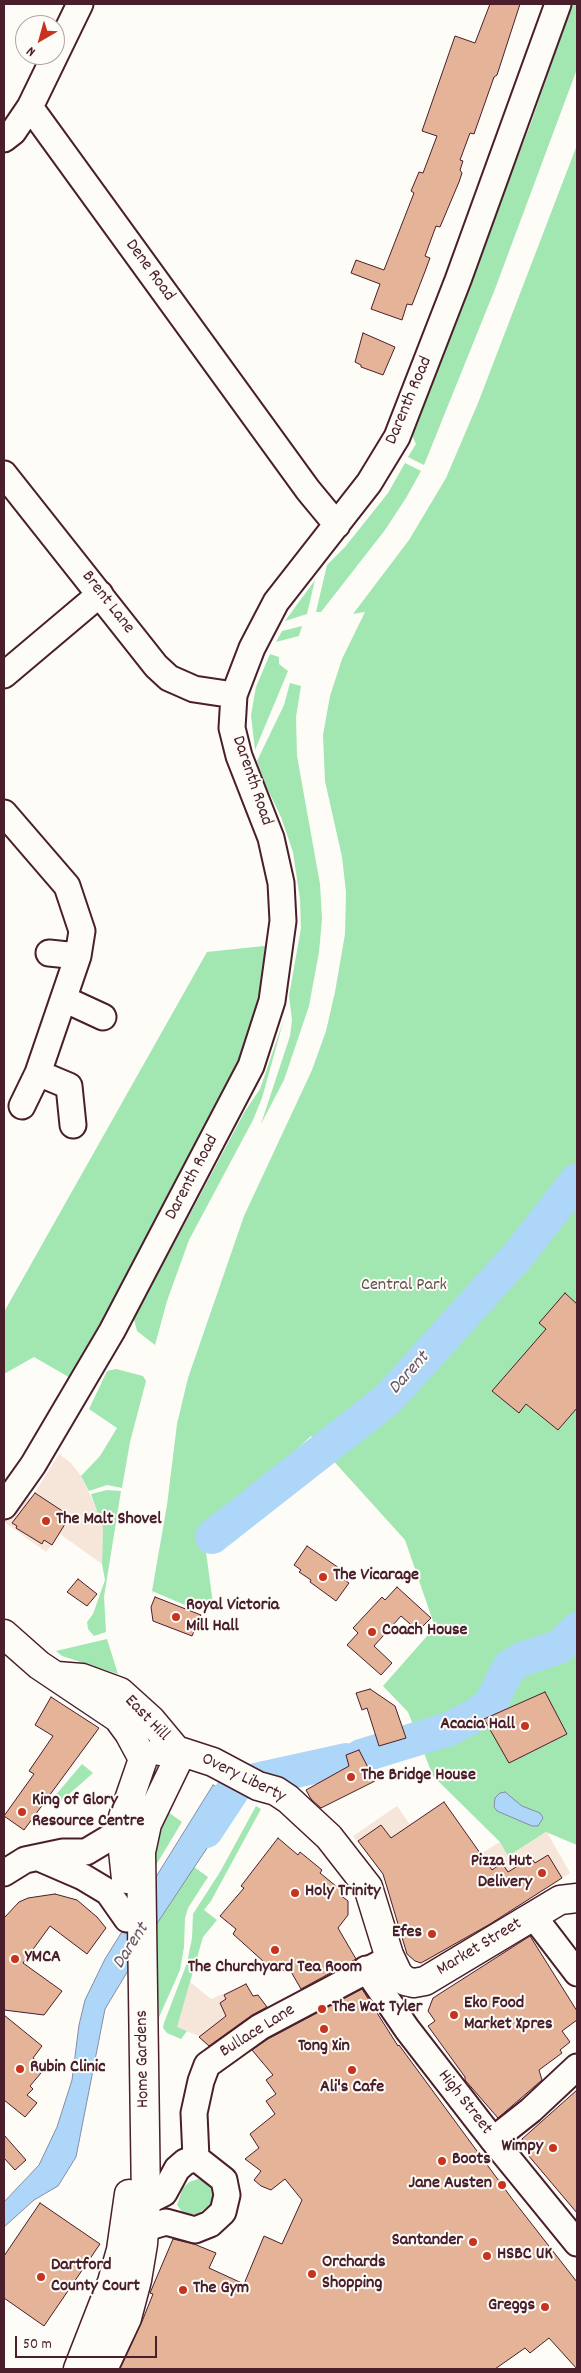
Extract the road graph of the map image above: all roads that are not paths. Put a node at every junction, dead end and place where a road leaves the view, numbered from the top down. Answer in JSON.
{"nodes":[{"id":1,"x":80,"y":4,"type":"edge"},
{"id":2,"x":558,"y":4,"type":"edge"},
{"id":3,"x":30,"y":107,"type":"junction"},
{"id":4,"x":4,"y":139,"type":"edge"},
{"id":5,"x":4,"y":474,"type":"edge"},
{"id":6,"x":337,"y":525,"type":"junction"},
{"id":7,"x":100,"y":594,"type":"junction"},
{"id":8,"x":4,"y":675,"type":"edge"},
{"id":9,"x":234,"y":695,"type":"junction"},
{"id":10,"x":4,"y":813,"type":"edge"},
{"id":11,"x":49,"y":953,"type":"dead end"},
{"id":12,"x":78,"y":956,"type":"junction"},
{"id":13,"x":64,"y":999,"type":"junction"},
{"id":14,"x":103,"y":1017,"type":"dead end"},
{"id":15,"x":38,"y":1073,"type":"junction"},
{"id":16,"x":22,"y":1106,"type":"dead end"},
{"id":17,"x":73,"y":1124,"type":"dead end"},
{"id":18,"x":4,"y":1506,"type":"edge"},
{"id":19,"x":4,"y":1634,"type":"edge"},
{"id":20,"x":57,"y":1676,"type":"junction"},
{"id":21,"x":176,"y":1750,"type":"junction"},
{"id":22,"x":143,"y":1759,"type":"junction"},
{"id":23,"x":121,"y":1831,"type":"junction"},
{"id":24,"x":328,"y":1837,"type":"joint"},
{"id":25,"x":133,"y":1856,"type":"junction"},
{"id":26,"x":39,"y":1858,"type":"junction"},
{"id":27,"x":4,"y":1873,"type":"edge"},
{"id":28,"x":577,"y":1898,"type":"edge"},
{"id":29,"x":127,"y":1919,"type":"junction"},
{"id":30,"x":541,"y":1926,"type":"dead end"},
{"id":31,"x":379,"y":1964,"type":"junction"},
{"id":32,"x":577,"y":1973,"type":"edge"},
{"id":33,"x":138,"y":2022,"type":"junction"},
{"id":34,"x":577,"y":2067,"type":"edge"},
{"id":35,"x":493,"y":2140,"type":"junction"},
{"id":36,"x":196,"y":2158,"type":"junction"},
{"id":37,"x":144,"y":2215,"type":"junction"},
{"id":38,"x":577,"y":2243,"type":"edge"},
{"id":39,"x":112,"y":2282,"type":"junction"},
{"id":40,"x":78,"y":2369,"type":"edge"},
{"id":41,"x":104,"y":2369,"type":"edge"}],
"edges":[{"from":1,"to":3,"type":"street"},
{"from":2,"to":6,"type":"street","name":"Darenth Road"},
{"from":3,"to":4,"type":"street"},
{"from":3,"to":6,"type":"street","name":"Dene Road"},
{"from":5,"to":7,"type":"street","name":"Brent Lane"},
{"from":6,"to":9,"type":"street","name":"Darenth Road"},
{"from":7,"to":8,"type":"street"},
{"from":7,"to":9,"type":"street","name":"Brent Lane"},
{"from":9,"to":18,"type":"street","name":"Darenth Road"},
{"from":10,"to":12,"type":"street"},
{"from":11,"to":12,"type":"street"},
{"from":12,"to":13,"type":"street"},
{"from":13,"to":14,"type":"street"},
{"from":13,"to":15,"type":"street"},
{"from":15,"to":16,"type":"street"},
{"from":15,"to":17,"type":"street"},
{"from":19,"to":20,"type":"main road","name":"East Hill"},
{"from":20,"to":21,"type":"main road","name":"East Hill"},
{"from":20,"to":22,"type":"main road","name":"East Hill"},
{"from":21,"to":22,"type":"main road"},
{"from":21,"to":24,"type":"main road","name":"Overy Liberty"},
{"from":21,"to":25,"type":"main road","name":"Home Gardens"},
{"from":22,"to":23,"type":"main road","name":"Home Gardens"},
{"from":23,"to":25,"type":"main road","name":"Home Gardens"},
{"from":23,"to":26,"type":"street"},
{"from":24,"to":31,"type":"main road","name":"High Street"},
{"from":25,"to":29,"type":"main road","name":"Home Gardens"},
{"from":25,"to":33,"type":"main road","name":"Home Gardens"},
{"from":26,"to":27,"type":"street"},
{"from":26,"to":29,"type":"street"},
{"from":28,"to":31,"type":"main road","name":"Market Street"},
{"from":29,"to":33,"type":"main road","name":"Home Gardens"},
{"from":30,"to":32,"type":"street"},
{"from":31,"to":35,"type":"street","name":"High Street"},
{"from":31,"to":36,"type":"street","name":"Bullace Lane"},
{"from":33,"to":37,"type":"main road","name":"Home Gardens"},
{"from":33,"to":39,"type":"main road","name":"Home Gardens"},
{"from":34,"to":35,"type":"street"},
{"from":35,"to":38,"type":"street","name":"High Street"},
{"from":36,"to":37,"type":"street"},
{"from":36,"to":37,"type":"street"},
{"from":37,"to":39,"type":"main road"},
{"from":37,"to":41,"type":"main road","name":"Home Gardens"},
{"from":39,"to":40,"type":"main road","name":"Home Gardens"}]}
